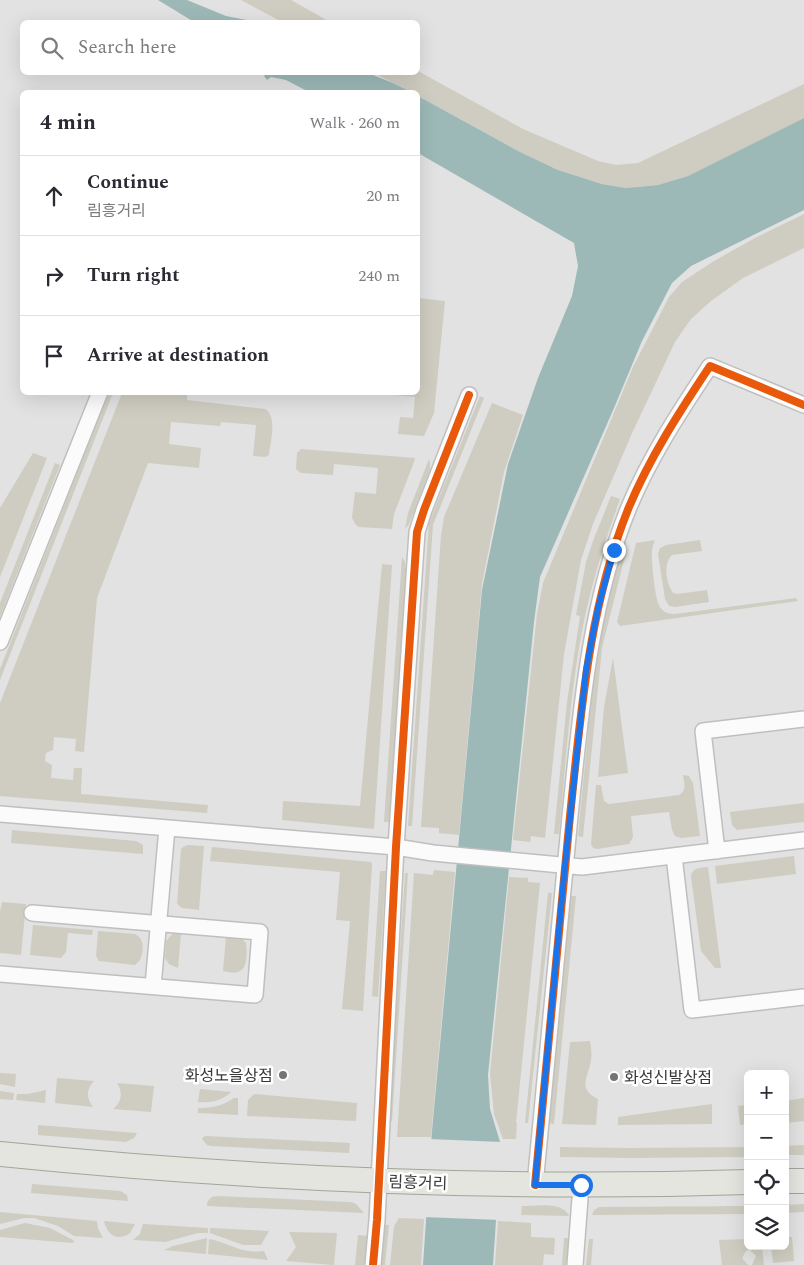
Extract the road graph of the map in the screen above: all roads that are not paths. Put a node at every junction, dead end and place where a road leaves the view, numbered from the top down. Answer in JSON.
{"nodes":[{"id":1,"x":469,"y":394,"type":"dead end"},
{"id":2,"x":99,"y":395,"type":"edge"},
{"id":3,"x":804,"y":405,"type":"edge"},
{"id":4,"x":0,"y":642,"type":"edge"},
{"id":5,"x":804,"y":719,"type":"edge"},
{"id":6,"x":0,"y":814,"type":"edge"},
{"id":7,"x":167,"y":828,"type":"junction"},
{"id":8,"x":804,"y":840,"type":"edge"},
{"id":9,"x":396,"y":847,"type":"junction"},
{"id":10,"x":717,"y":851,"type":"junction"},
{"id":11,"x":674,"y":856,"type":"junction"},
{"id":12,"x":565,"y":865,"type":"junction"},
{"id":13,"x":32,"y":913,"type":"dead end"},
{"id":14,"x":159,"y":924,"type":"junction"},
{"id":15,"x":0,"y":974,"type":"edge"},
{"id":16,"x":153,"y":986,"type":"junction"},
{"id":17,"x":804,"y":997,"type":"edge"},
{"id":18,"x":0,"y":1154,"type":"edge"},
{"id":19,"x":388,"y":1181,"type":"junction"},
{"id":20,"x":789,"y":1181,"type":"edge"},
{"id":21,"x":804,"y":1181,"type":"edge"},
{"id":22,"x":744,"y":1182,"type":"edge"},
{"id":23,"x":535,"y":1185,"type":"junction"},
{"id":24,"x":581,"y":1185,"type":"junction"},
{"id":25,"x":373,"y":1265,"type":"edge"},
{"id":26,"x":575,"y":1265,"type":"edge"}],
"edges":[{"from":1,"to":9,"type":"street"},
{"from":2,"to":4,"type":"street"},
{"from":3,"to":12,"type":"street"},
{"from":5,"to":10,"type":"street"},
{"from":6,"to":7,"type":"street"},
{"from":7,"to":9,"type":"street"},
{"from":7,"to":14,"type":"street"},
{"from":8,"to":10,"type":"street"},
{"from":9,"to":12,"type":"street"},
{"from":9,"to":19,"type":"street"},
{"from":10,"to":11,"type":"street"},
{"from":11,"to":12,"type":"street"},
{"from":11,"to":17,"type":"street"},
{"from":12,"to":23,"type":"street"},
{"from":13,"to":14,"type":"street"},
{"from":14,"to":16,"type":"street"},
{"from":14,"to":16,"type":"street"},
{"from":15,"to":16,"type":"street"},
{"from":18,"to":19,"type":"main road","name":"림흥거리"},
{"from":19,"to":23,"type":"main road","name":"림흥거리"},
{"from":19,"to":25,"type":"street"},
{"from":20,"to":21,"type":"main road"},
{"from":22,"to":24,"type":"main road","name":"림흥거리"},
{"from":23,"to":24,"type":"main road","name":"림흥거리"},
{"from":24,"to":26,"type":"street"}]}
